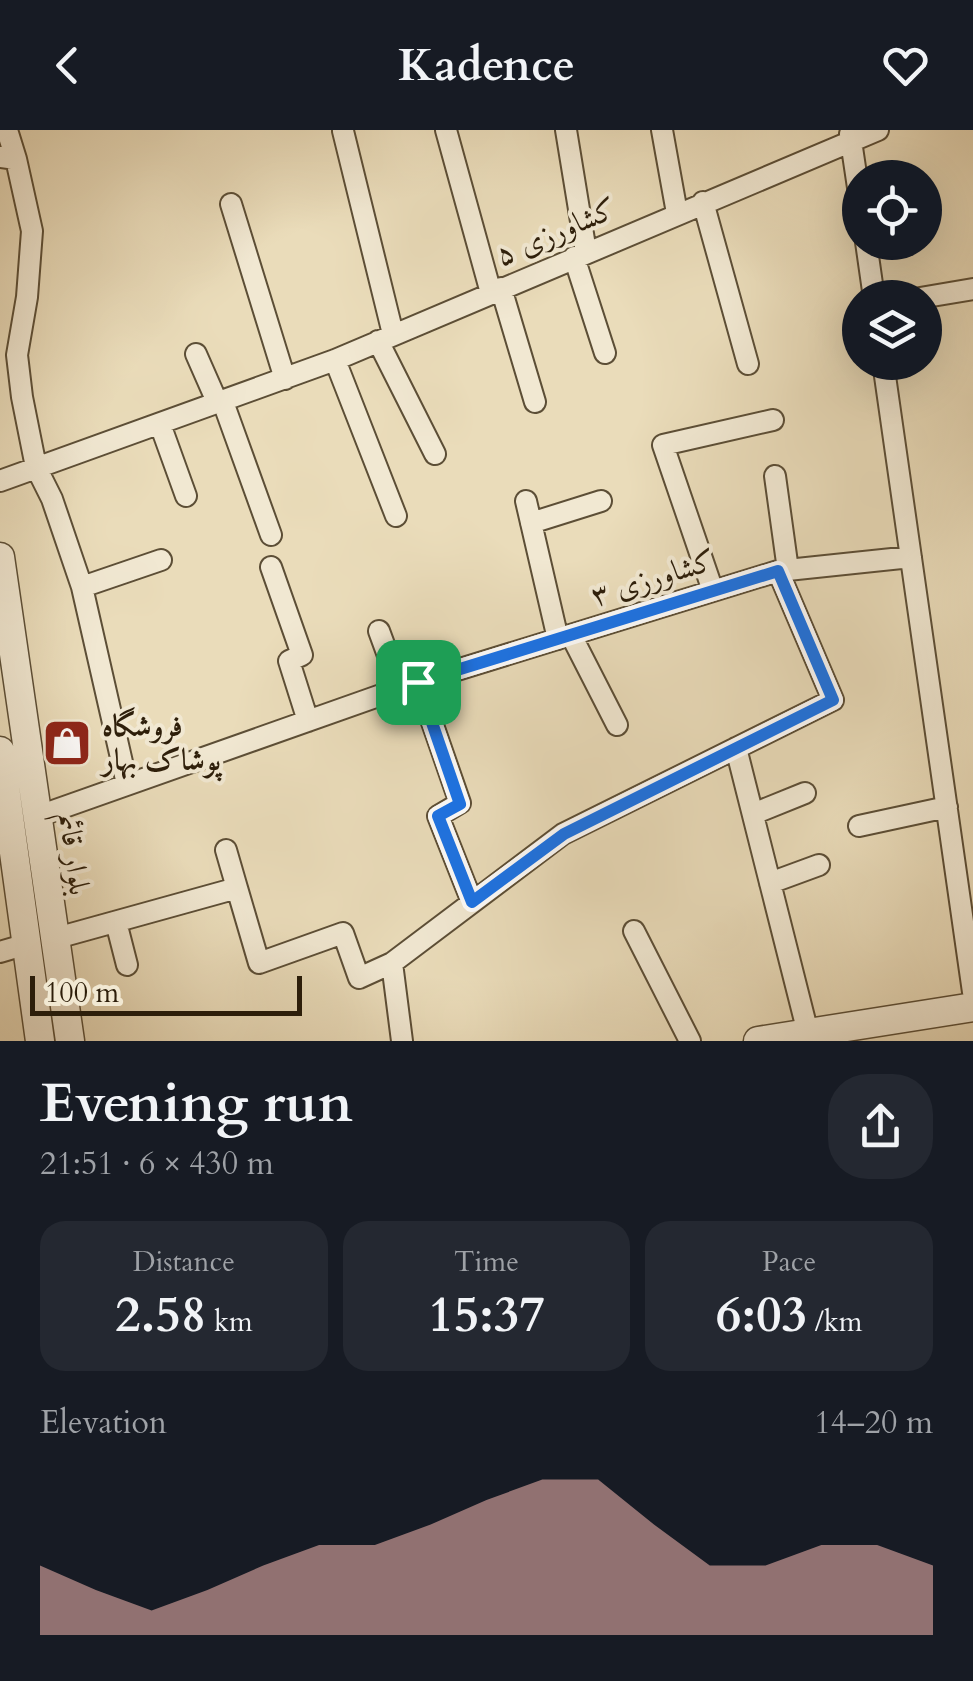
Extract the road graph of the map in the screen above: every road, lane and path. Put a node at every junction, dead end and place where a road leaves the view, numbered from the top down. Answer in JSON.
{"nodes":[{"id":1,"x":6,"y":130,"type":"edge"},
{"id":2,"x":446,"y":130,"type":"edge"},
{"id":3,"x":566,"y":130,"type":"edge"},
{"id":4,"x":662,"y":130,"type":"edge"},
{"id":5,"x":878,"y":130,"type":"edge"},
{"id":6,"x":343,"y":131,"type":"edge"},
{"id":7,"x":851,"y":136,"type":"edge"},
{"id":8,"x":8,"y":158,"type":"edge"},
{"id":9,"x":703,"y":202,"type":"junction"},
{"id":10,"x":232,"y":204,"type":"dead end"},
{"id":11,"x":678,"y":212,"type":"junction"},
{"id":12,"x":580,"y":254,"type":"junction"},
{"id":13,"x":973,"y":289,"type":"edge"},
{"id":14,"x":496,"y":291,"type":"junction"},
{"id":15,"x":942,"y":294,"type":"edge"},
{"id":16,"x":386,"y":338,"type":"junction"},
{"id":17,"x":605,"y":353,"type":"dead end"},
{"id":18,"x":196,"y":354,"type":"dead end"},
{"id":19,"x":335,"y":360,"type":"junction"},
{"id":20,"x":748,"y":364,"type":"dead end"},
{"id":21,"x":285,"y":380,"type":"junction"},
{"id":22,"x":886,"y":380,"type":"edge"},
{"id":23,"x":535,"y":402,"type":"dead end"},
{"id":24,"x":221,"y":403,"type":"junction"},
{"id":25,"x":773,"y":420,"type":"dead end"},
{"id":26,"x":160,"y":424,"type":"junction"},
{"id":27,"x":435,"y":454,"type":"dead end"},
{"id":28,"x":36,"y":467,"type":"junction"},
{"id":29,"x":775,"y":476,"type":"dead end"},
{"id":30,"x":0,"y":481,"type":"edge"},
{"id":31,"x":186,"y":496,"type":"dead end"},
{"id":32,"x":526,"y":501,"type":"dead end"},
{"id":33,"x":601,"y":501,"type":"dead end"},
{"id":34,"x":396,"y":516,"type":"dead end"},
{"id":35,"x":531,"y":523,"type":"junction"},
{"id":36,"x":271,"y":534,"type":"dead end"},
{"id":37,"x":0,"y":557,"type":"edge"},
{"id":38,"x":911,"y":557,"type":"junction"},
{"id":39,"x":162,"y":560,"type":"dead end"},
{"id":40,"x":271,"y":567,"type":"dead end"},
{"id":41,"x":783,"y":571,"type":"junction"},
{"id":42,"x":82,"y":587,"type":"junction"},
{"id":43,"x":713,"y":591,"type":"junction"},
{"id":44,"x":379,"y":632,"type":"dead end"},
{"id":45,"x":564,"y":637,"type":"junction"},
{"id":46,"x":409,"y":685,"type":"junction"},
{"id":47,"x":308,"y":721,"type":"junction"},
{"id":48,"x":617,"y":725,"type":"dead end"},
{"id":49,"x":736,"y":748,"type":"junction"},
{"id":50,"x":0,"y":751,"type":"edge"},
{"id":51,"x":127,"y":784,"type":"junction"},
{"id":52,"x":805,"y":793,"type":"dead end"},
{"id":53,"x":946,"y":807,"type":"junction"},
{"id":54,"x":753,"y":814,"type":"junction"},
{"id":55,"x":36,"y":817,"type":"junction"},
{"id":56,"x":859,"y":826,"type":"dead end"},
{"id":57,"x":6,"y":845,"type":"edge"},
{"id":58,"x":226,"y":850,"type":"dead end"},
{"id":59,"x":819,"y":864,"type":"dead end"},
{"id":60,"x":770,"y":882,"type":"junction"},
{"id":61,"x":238,"y":888,"type":"junction"},
{"id":62,"x":472,"y":902,"type":"junction"},
{"id":63,"x":116,"y":922,"type":"junction"},
{"id":64,"x":634,"y":931,"type":"dead end"},
{"id":65,"x":27,"y":945,"type":"edge"},
{"id":66,"x":392,"y":963,"type":"junction"},
{"id":67,"x":127,"y":964,"type":"dead end"},
{"id":68,"x":973,"y":992,"type":"edge"},
{"id":69,"x":973,"y":1008,"type":"edge"},
{"id":70,"x":808,"y":1033,"type":"junction"},
{"id":71,"x":866,"y":1033,"type":"edge"},
{"id":72,"x":40,"y":1041,"type":"edge"},
{"id":73,"x":70,"y":1041,"type":"edge"},
{"id":74,"x":402,"y":1041,"type":"edge"},
{"id":75,"x":690,"y":1041,"type":"edge"},
{"id":76,"x":758,"y":1041,"type":"edge"}],
"edges":[{"from":1,"to":8,"type":"street"},
{"from":2,"to":14,"type":"street"},
{"from":3,"to":12,"type":"street"},
{"from":4,"to":11,"type":"street"},
{"from":5,"to":7,"type":"street","name":"کشاورزی ۵"},
{"from":6,"to":16,"type":"street"},
{"from":7,"to":9,"type":"street","name":"کشاورزی ۵"},
{"from":8,"to":28,"type":"street"},
{"from":9,"to":11,"type":"street","name":"کشاورزی ۵"},
{"from":9,"to":20,"type":"street"},
{"from":10,"to":21,"type":"street"},
{"from":11,"to":12,"type":"street","name":"کشاورزی ۵"},
{"from":12,"to":14,"type":"street","name":"کشاورزی ۵"},
{"from":12,"to":17,"type":"street"},
{"from":13,"to":15,"type":"street"},
{"from":14,"to":16,"type":"street","name":"کشاورزی ۵"},
{"from":14,"to":23,"type":"street"},
{"from":16,"to":19,"type":"street","name":"کشاورزی ۵"},
{"from":16,"to":27,"type":"street"},
{"from":18,"to":24,"type":"street"},
{"from":19,"to":21,"type":"street","name":"کشاورزی ۵"},
{"from":19,"to":34,"type":"street"},
{"from":21,"to":24,"type":"street","name":"کشاورزی ۵"},
{"from":22,"to":38,"type":"street"},
{"from":24,"to":26,"type":"street","name":"کشاورزی ۵"},
{"from":24,"to":36,"type":"street"},
{"from":25,"to":43,"type":"street"},
{"from":26,"to":28,"type":"street","name":"کشاورزی ۵"},
{"from":26,"to":31,"type":"street"},
{"from":28,"to":30,"type":"street","name":"کشاورزی ۵"},
{"from":28,"to":42,"type":"street"},
{"from":29,"to":41,"type":"street"},
{"from":32,"to":35,"type":"street"},
{"from":33,"to":35,"type":"street"},
{"from":35,"to":45,"type":"street"},
{"from":37,"to":55,"type":"street","name":"بلوار قائم"},
{"from":38,"to":41,"type":"street","name":"کشاورزی ۳"},
{"from":38,"to":53,"type":"street"},
{"from":39,"to":42,"type":"street"},
{"from":40,"to":47,"type":"street"},
{"from":41,"to":43,"type":"street","name":"کشاورزی ۳"},
{"from":41,"to":49,"type":"street"},
{"from":42,"to":51,"type":"street"},
{"from":43,"to":45,"type":"street","name":"کشاورزی ۳"},
{"from":44,"to":46,"type":"street"},
{"from":45,"to":46,"type":"street","name":"کشاورزی ۳"},
{"from":45,"to":48,"type":"street"},
{"from":46,"to":47,"type":"street","name":"کشاورزی ۳"},
{"from":46,"to":62,"type":"street"},
{"from":47,"to":51,"type":"street","name":"کشاورزی ۳"},
{"from":49,"to":54,"type":"street"},
{"from":49,"to":62,"type":"street"},
{"from":50,"to":57,"type":"street","name":"بلوار قائم"},
{"from":51,"to":55,"type":"street","name":"کشاورزی ۳"},
{"from":52,"to":54,"type":"street"},
{"from":53,"to":56,"type":"street"},
{"from":53,"to":68,"type":"street"},
{"from":54,"to":60,"type":"street"},
{"from":55,"to":65,"type":"street","name":"بلوار قائم"},
{"from":57,"to":65,"type":"street","name":"بلوار قائم"},
{"from":58,"to":61,"type":"street"},
{"from":59,"to":60,"type":"street"},
{"from":60,"to":70,"type":"street"},
{"from":61,"to":63,"type":"street"},
{"from":61,"to":66,"type":"street"},
{"from":62,"to":66,"type":"street"},
{"from":63,"to":65,"type":"street"},
{"from":63,"to":67,"type":"street"},
{"from":64,"to":75,"type":"street"},
{"from":65,"to":72,"type":"street","name":"بلوار قائم"},
{"from":65,"to":73,"type":"street","name":"بلوار قائم"},
{"from":66,"to":74,"type":"street"},
{"from":69,"to":71,"type":"street"},
{"from":70,"to":71,"type":"street"},
{"from":70,"to":76,"type":"street"}]}
